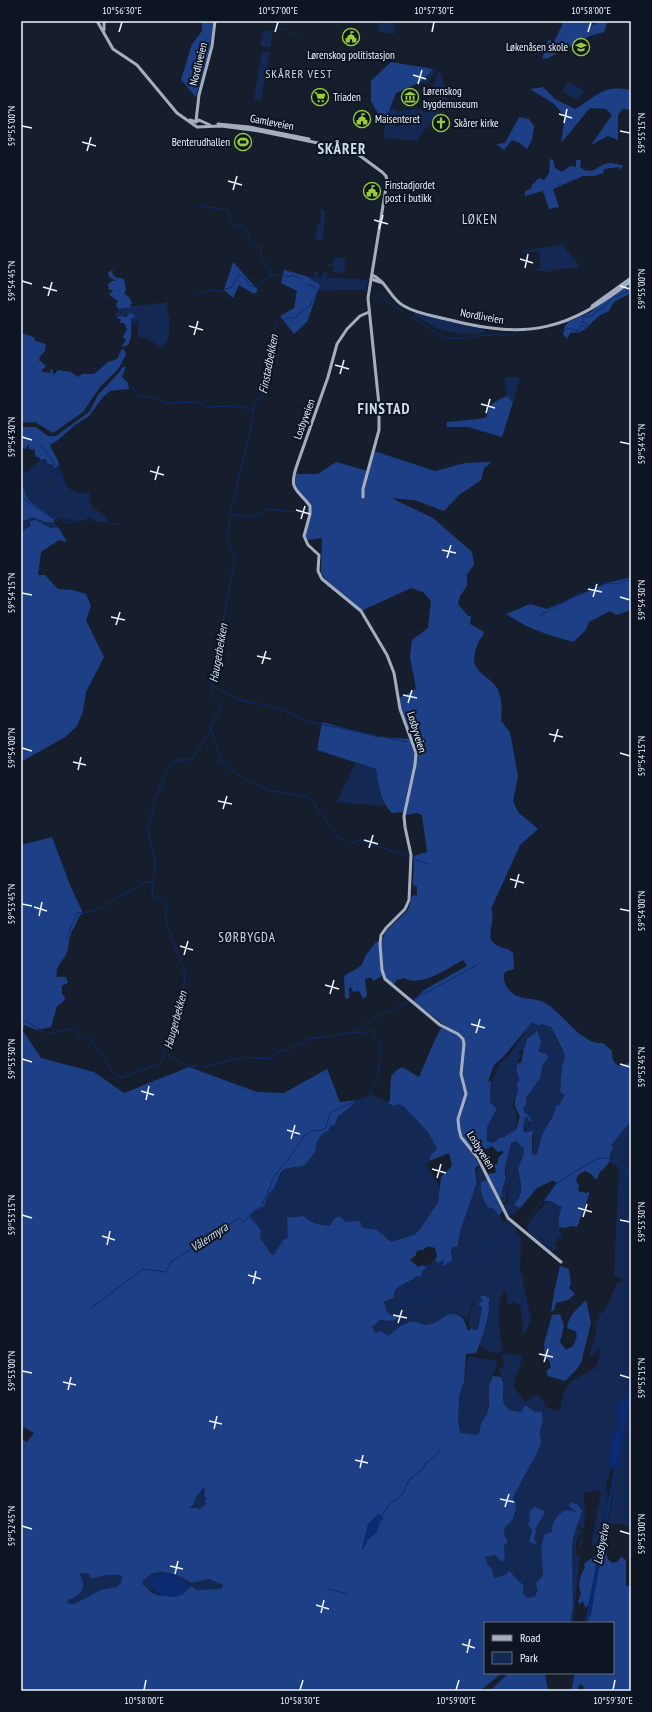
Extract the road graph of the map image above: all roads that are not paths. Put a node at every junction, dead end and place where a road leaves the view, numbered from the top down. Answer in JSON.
{"nodes":[{"id":1,"x":215,"y":21,"type":"edge"},
{"id":2,"x":98,"y":22,"type":"edge"},
{"id":3,"x":104,"y":22,"type":"edge"},
{"id":4,"x":104,"y":34,"type":"junction"},
{"id":5,"x":198,"y":123,"type":"junction"},
{"id":6,"x":339,"y":146,"type":"junction"},
{"id":7,"x":345,"y":146,"type":"junction"},
{"id":8,"x":344,"y":151,"type":"junction"},
{"id":9,"x":356,"y":153,"type":"junction"},
{"id":10,"x":372,"y":275,"type":"junction"},
{"id":11,"x":371,"y":279,"type":"junction"},
{"id":12,"x":631,"y":279,"type":"edge"},
{"id":13,"x":383,"y":283,"type":"junction"},
{"id":14,"x":369,"y":312,"type":"junction"},
{"id":15,"x":363,"y":498,"type":"dead end"},
{"id":16,"x":561,"y":1262,"type":"dead end"}],
"edges":[{"from":1,"to":5,"type":"main road","name":"Nordliveien"},
{"from":2,"to":3,"type":"main road","name":"Gamleveien"},
{"from":2,"to":4,"type":"main road","name":"Gamleveien"},
{"from":3,"to":4,"type":"main road","name":"Gamleveien"},
{"from":4,"to":5,"type":"main road","name":"Gamleveien"},
{"from":5,"to":6,"type":"main road","name":"Gamleveien"},
{"from":6,"to":7,"type":"main road","name":"Gamleveien"},
{"from":6,"to":8,"type":"main road","name":"Gamleveien"},
{"from":7,"to":8,"type":"main road"},
{"from":7,"to":9,"type":"main road","name":"Gamleveien"},
{"from":8,"to":9,"type":"main road","name":"Gamleveien"},
{"from":9,"to":10,"type":"main road","name":"Gamleveien"},
{"from":10,"to":11,"type":"main road"},
{"from":10,"to":13,"type":"main road","name":"Nordliveien"},
{"from":11,"to":13,"type":"main road"},
{"from":11,"to":14,"type":"main road"},
{"from":12,"to":13,"type":"main road","name":"Nordliveien"},
{"from":14,"to":15,"type":"main road"},
{"from":14,"to":16,"type":"main road","name":"Losbyveien"}]}
